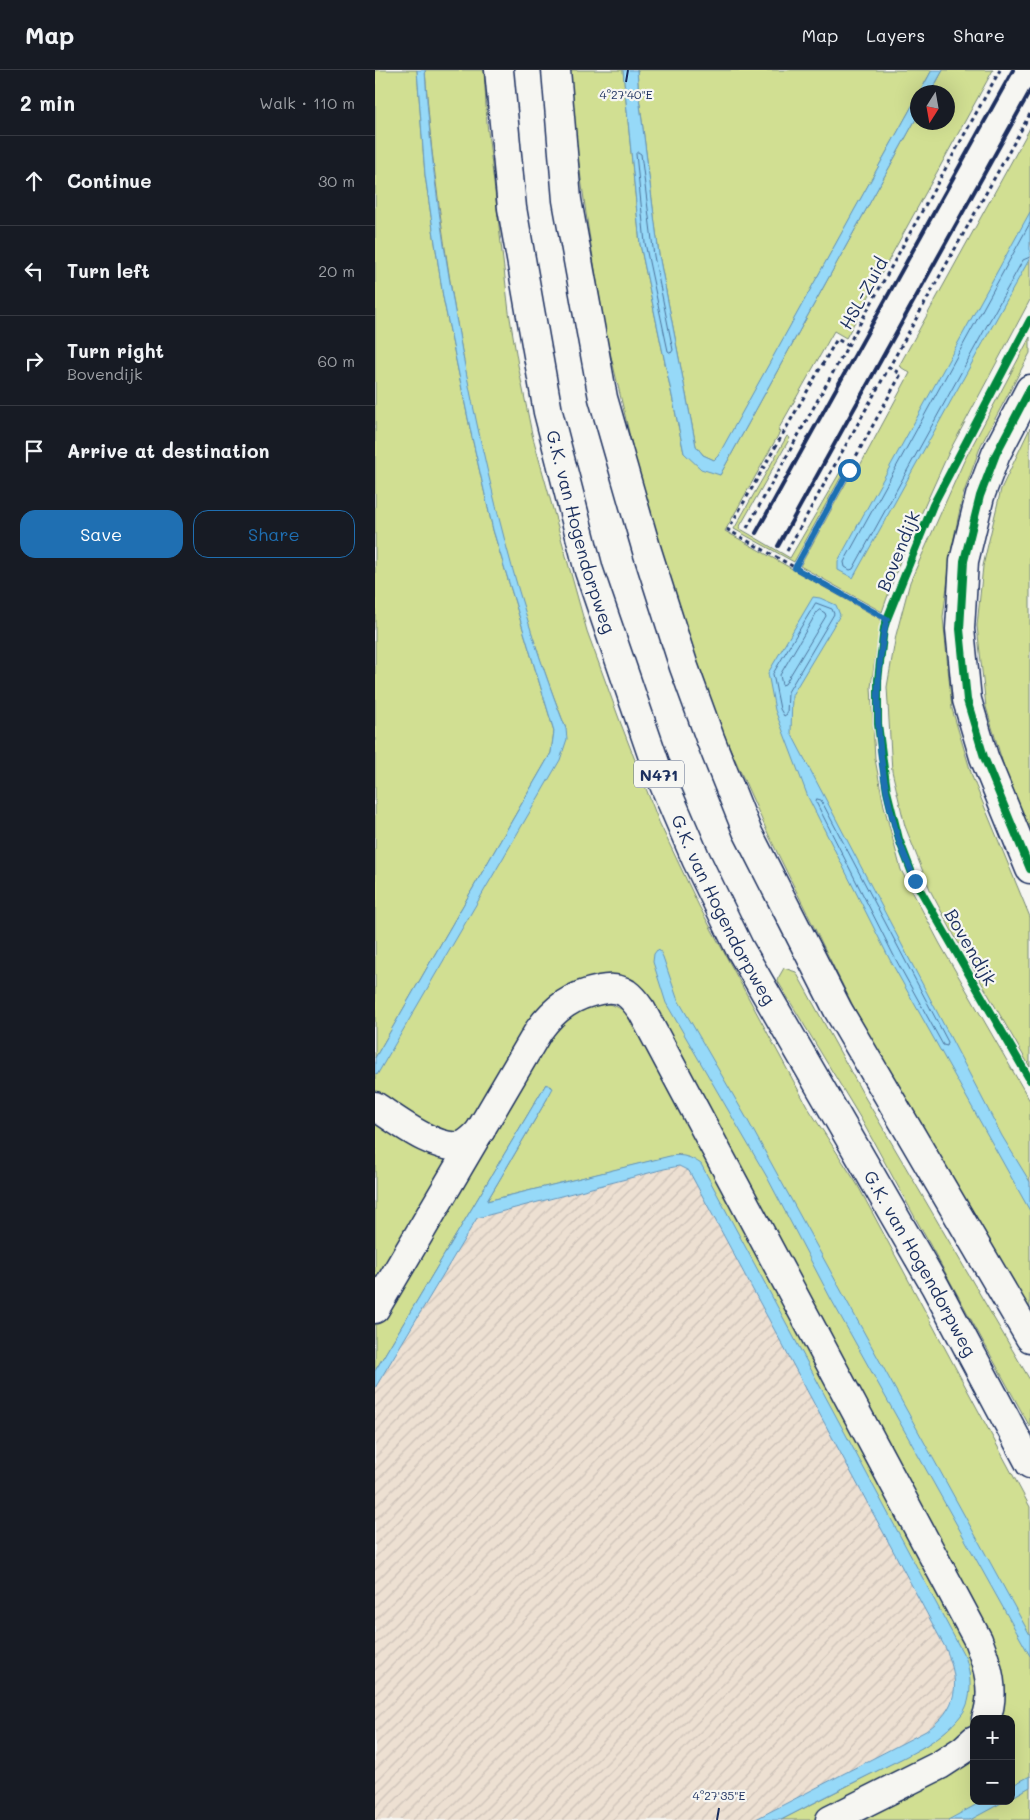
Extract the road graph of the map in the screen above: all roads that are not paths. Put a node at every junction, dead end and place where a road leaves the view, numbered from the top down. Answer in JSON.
{"nodes":[{"id":1,"x":499,"y":70,"type":"edge"},
{"id":2,"x":556,"y":70,"type":"edge"},
{"id":3,"x":1030,"y":389,"type":"edge"},
{"id":4,"x":1030,"y":869,"type":"edge"},
{"id":5,"x":375,"y":1106,"type":"edge"},
{"id":6,"x":483,"y":1127,"type":"junction"},
{"id":7,"x":375,"y":1309,"type":"edge"},
{"id":8,"x":1030,"y":1338,"type":"edge"},
{"id":9,"x":1030,"y":1464,"type":"edge"},
{"id":10,"x":987,"y":1715,"type":"edge"},
{"id":11,"x":970,"y":1744,"type":"edge"},
{"id":12,"x":830,"y":1820,"type":"edge"}],
"edges":[{"from":1,"to":9,"type":"main road","name":"G.K. van Hogendorpweg","number":"N471"},
{"from":2,"to":8,"type":"main road"},
{"from":3,"to":4,"type":"main road"},
{"from":5,"to":6,"type":"main road"},
{"from":6,"to":7,"type":"main road"},
{"from":6,"to":10,"type":"main road"},
{"from":11,"to":12,"type":"main road"}]}
